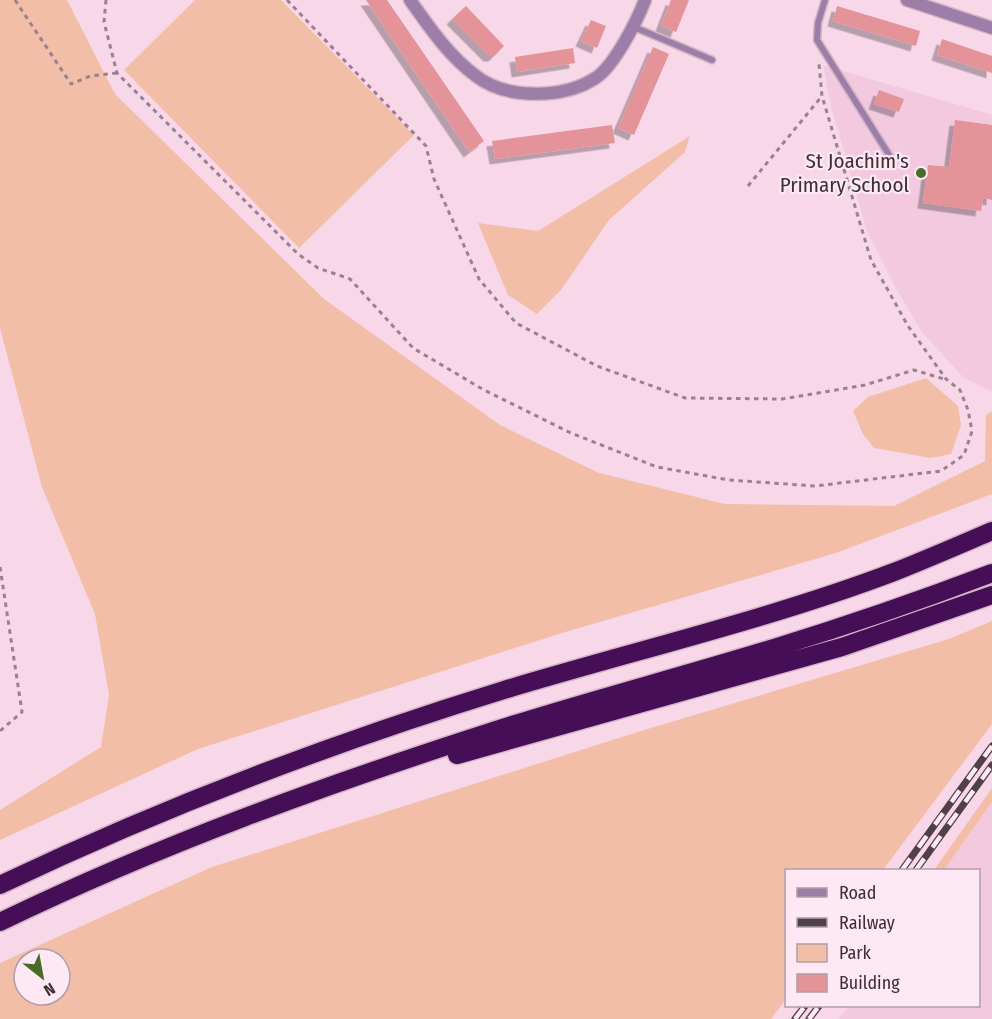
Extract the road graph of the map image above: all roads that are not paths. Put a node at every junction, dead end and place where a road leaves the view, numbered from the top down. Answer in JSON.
{"nodes":[{"id":1,"x":410,"y":0,"type":"edge"},
{"id":2,"x":645,"y":0,"type":"edge"},
{"id":3,"x":825,"y":0,"type":"edge"},
{"id":4,"x":907,"y":0,"type":"edge"},
{"id":5,"x":634,"y":27,"type":"junction"},
{"id":6,"x":992,"y":28,"type":"edge"},
{"id":7,"x":712,"y":60,"type":"dead end"},
{"id":8,"x":891,"y":158,"type":"dead end"},
{"id":9,"x":992,"y":531,"type":"edge"},
{"id":10,"x":992,"y":573,"type":"edge"},
{"id":11,"x":992,"y":595,"type":"edge"},
{"id":12,"x":239,"y":818,"type":"junction"},
{"id":13,"x":0,"y":885,"type":"edge"},
{"id":14,"x":0,"y":922,"type":"edge"}],
"edges":[{"from":1,"to":5,"type":"street"},
{"from":2,"to":5,"type":"street"},
{"from":3,"to":8,"type":"lane"},
{"from":4,"to":6,"type":"street"},
{"from":5,"to":7,"type":"lane"},
{"from":9,"to":13,"type":"highway"},
{"from":10,"to":12,"type":"highway"},
{"from":11,"to":12,"type":"highway"},
{"from":12,"to":14,"type":"highway"}]}
